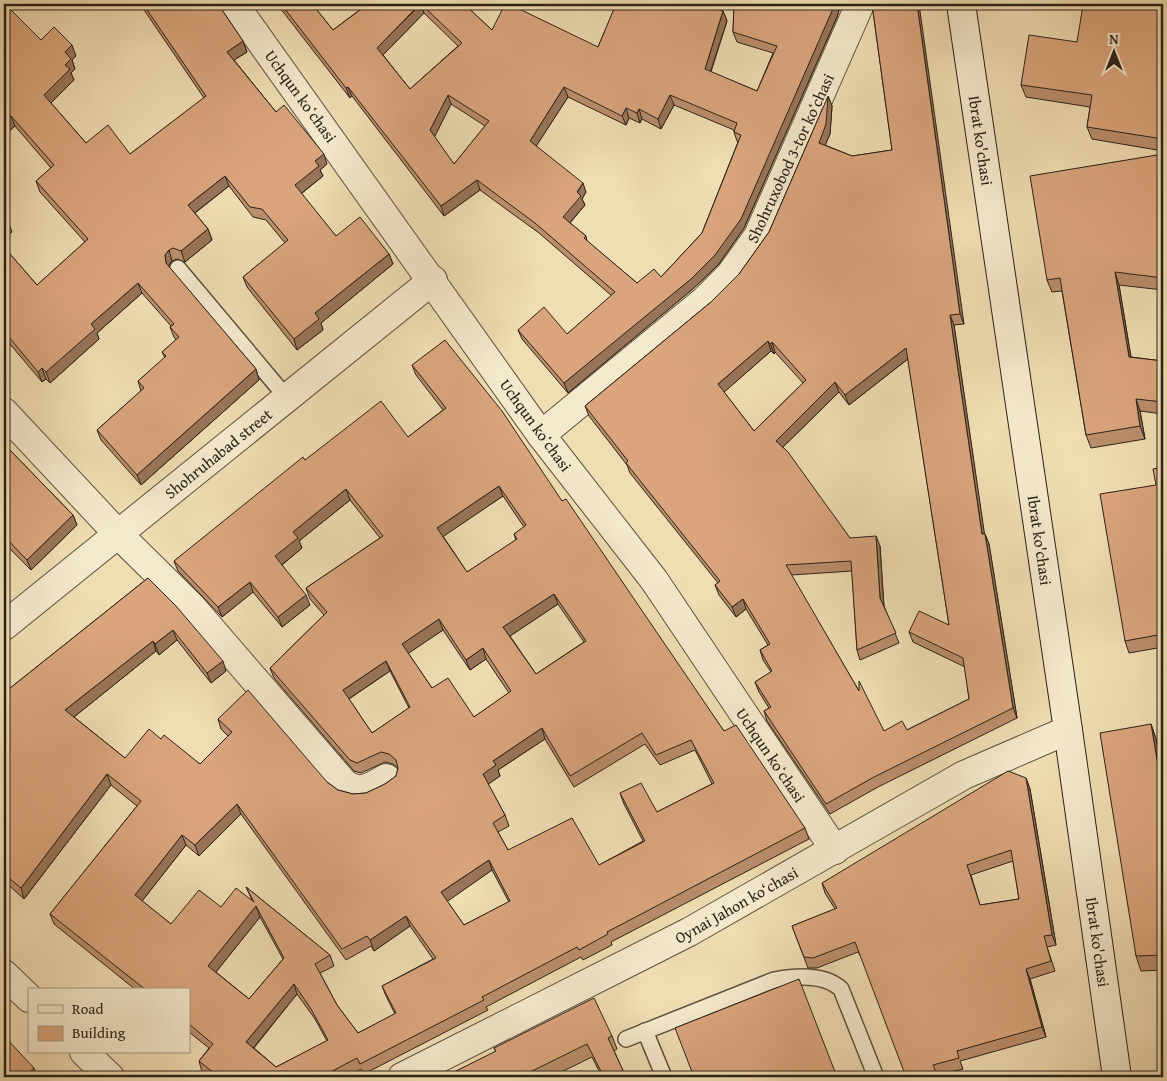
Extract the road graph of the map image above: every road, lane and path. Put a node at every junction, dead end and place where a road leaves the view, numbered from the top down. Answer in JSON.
{"nodes":[{"id":1,"x":234,"y":4,"type":"edge"},
{"id":2,"x":860,"y":4,"type":"edge"},
{"id":3,"x":961,"y":4,"type":"edge"},
{"id":4,"x":178,"y":268,"type":"edge"},
{"id":5,"x":433,"y":280,"type":"junction"},
{"id":6,"x":287,"y":398,"type":"junction"},
{"id":7,"x":4,"y":412,"type":"edge"},
{"id":8,"x":541,"y":434,"type":"junction"},
{"id":9,"x":118,"y":534,"type":"junction"},
{"id":10,"x":4,"y":626,"type":"edge"},
{"id":11,"x":1068,"y":730,"type":"junction"},
{"id":12,"x":386,"y":778,"type":"dead end"},
{"id":13,"x":834,"y":850,"type":"junction"},
{"id":14,"x":4,"y":974,"type":"edge"},
{"id":15,"x":28,"y":997,"type":"edge"},
{"id":16,"x":645,"y":1031,"type":"junction"},
{"id":17,"x":626,"y":1039,"type":"dead end"},
{"id":18,"x":86,"y":1054,"type":"edge"},
{"id":19,"x":107,"y":1076,"type":"edge"},
{"id":20,"x":402,"y":1077,"type":"edge"},
{"id":21,"x":664,"y":1077,"type":"edge"},
{"id":22,"x":876,"y":1077,"type":"edge"},
{"id":23,"x":1117,"y":1077,"type":"edge"}],
"edges":[{"from":1,"to":5,"type":"street","name":"Uchqun koʻchasi"},
{"from":2,"to":8,"type":"street","name":"Shohruxobod 3-tor koʻchasi"},
{"from":3,"to":11,"type":"street","name":"Ibrat ko'chasi"},
{"from":4,"to":6,"type":"lane"},
{"from":5,"to":6,"type":"street","name":"Shohruhabad street"},
{"from":5,"to":8,"type":"street","name":"Uchqun koʻchasi"},
{"from":6,"to":9,"type":"street","name":"Shohruhabad street"},
{"from":7,"to":9,"type":"street"},
{"from":8,"to":13,"type":"street","name":"Uchqun koʻchasi"},
{"from":9,"to":10,"type":"street","name":"Shohruhabad street"},
{"from":9,"to":12,"type":"street"},
{"from":11,"to":13,"type":"street","name":"Oynai Jahon ko‘chasi"},
{"from":11,"to":23,"type":"street","name":"Ibrat ko'chasi"},
{"from":13,"to":20,"type":"street","name":"Oynai Jahon ko‘chasi"},
{"from":14,"to":15,"type":"street"},
{"from":16,"to":17,"type":"lane"},
{"from":16,"to":21,"type":"lane"},
{"from":16,"to":22,"type":"lane"},
{"from":18,"to":19,"type":"street"}]}
